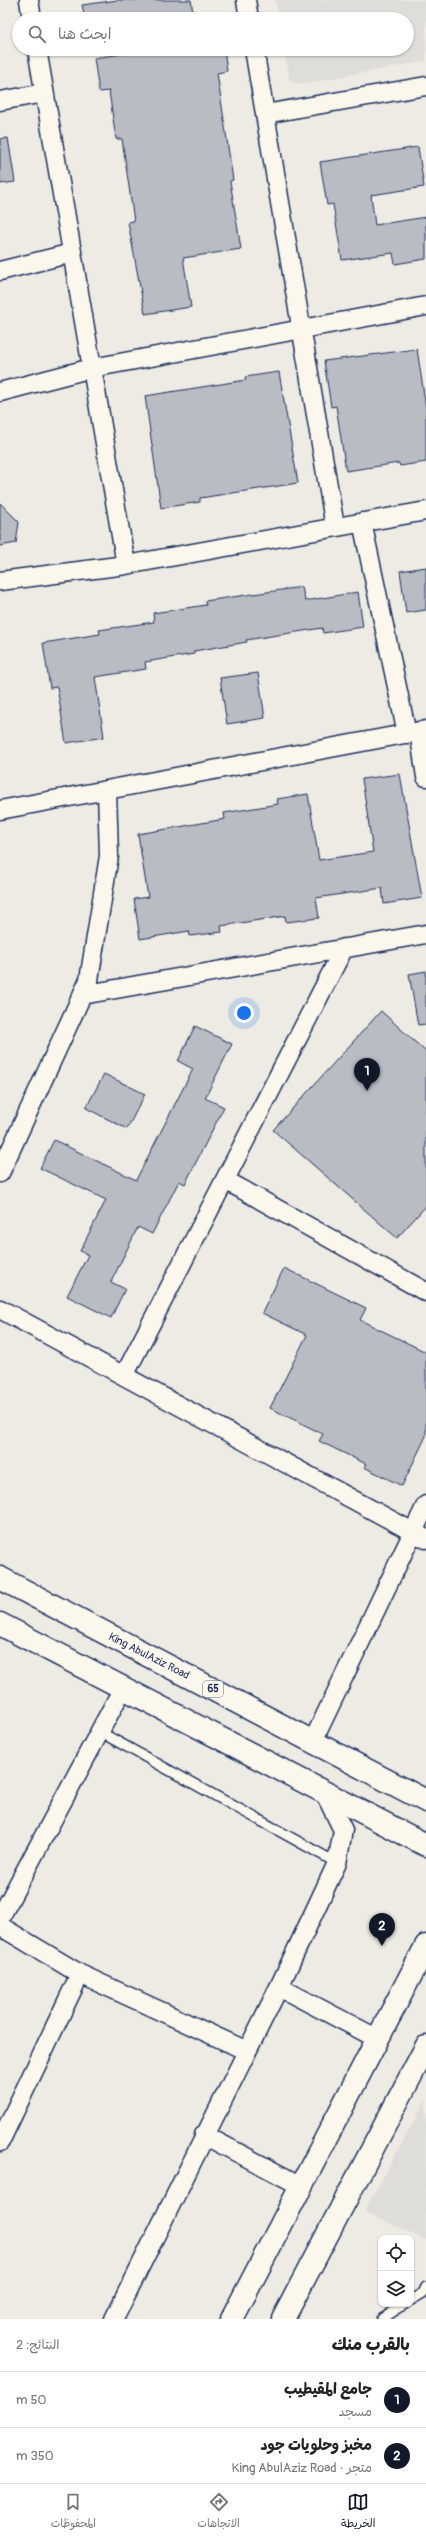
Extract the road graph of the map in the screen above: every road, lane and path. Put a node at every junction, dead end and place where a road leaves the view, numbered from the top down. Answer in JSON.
{"nodes":[{"id":1,"x":28,"y":0,"type":"edge"},
{"id":2,"x":246,"y":0,"type":"edge"},
{"id":3,"x":31,"y":12,"type":"edge"},
{"id":4,"x":248,"y":12,"type":"edge"},
{"id":5,"x":38,"y":56,"type":"edge"},
{"id":6,"x":255,"y":56,"type":"edge"},
{"id":7,"x":426,"y":86,"type":"edge"},
{"id":8,"x":44,"y":93,"type":"junction"},
{"id":9,"x":0,"y":101,"type":"edge"},
{"id":10,"x":265,"y":114,"type":"junction"},
{"id":11,"x":72,"y":253,"type":"junction"},
{"id":12,"x":0,"y":271,"type":"edge"},
{"id":13,"x":426,"y":306,"type":"edge"},
{"id":14,"x":302,"y":330,"type":"junction"},
{"id":15,"x":92,"y":368,"type":"junction"},
{"id":16,"x":0,"y":392,"type":"edge"},
{"id":17,"x":426,"y":510,"type":"edge"},
{"id":18,"x":362,"y":522,"type":"junction"},
{"id":19,"x":336,"y":527,"type":"junction"},
{"id":20,"x":126,"y":566,"type":"junction"},
{"id":21,"x":0,"y":581,"type":"edge"},
{"id":22,"x":417,"y":732,"type":"edge"},
{"id":23,"x":426,"y":777,"type":"edge"},
{"id":24,"x":107,"y":790,"type":"junction"},
{"id":25,"x":0,"y":810,"type":"edge"},
{"id":26,"x":426,"y":934,"type":"edge"},
{"id":27,"x":344,"y":948,"type":"junction"},
{"id":28,"x":82,"y":995,"type":"junction"},
{"id":29,"x":0,"y":1173,"type":"edge"},
{"id":30,"x":225,"y":1180,"type":"junction"},
{"id":31,"x":426,"y":1292,"type":"edge"},
{"id":32,"x":0,"y":1309,"type":"edge"},
{"id":33,"x":124,"y":1376,"type":"junction"},
{"id":34,"x":426,"y":1505,"type":"edge"},
{"id":35,"x":420,"y":1535,"type":"edge"},
{"id":36,"x":0,"y":1578,"type":"edge"},
{"id":37,"x":0,"y":1624,"type":"edge"},
{"id":38,"x":123,"y":1688,"type":"junction"},
{"id":39,"x":100,"y":1732,"type":"junction"},
{"id":40,"x":313,"y":1741,"type":"junction"},
{"id":41,"x":324,"y":1792,"type":"junction"},
{"id":42,"x":426,"y":1801,"type":"edge"},
{"id":43,"x":426,"y":1845,"type":"edge"},
{"id":44,"x":337,"y":1863,"type":"junction"},
{"id":45,"x":0,"y":1918,"type":"edge"},
{"id":46,"x":0,"y":1926,"type":"edge"},
{"id":47,"x":426,"y":1946,"type":"edge"},
{"id":48,"x":80,"y":1974,"type":"junction"},
{"id":49,"x":279,"y":1987,"type":"junction"},
{"id":50,"x":378,"y":2039,"type":"junction"},
{"id":51,"x":247,"y":2051,"type":"junction"},
{"id":52,"x":424,"y":2056,"type":"edge"},
{"id":53,"x":204,"y":2135,"type":"junction"},
{"id":54,"x":0,"y":2142,"type":"edge"},
{"id":55,"x":301,"y":2186,"type":"junction"},
{"id":56,"x":426,"y":2287,"type":"edge"},
{"id":57,"x":414,"y":2298,"type":"edge"},
{"id":58,"x":400,"y":2307,"type":"edge"},
{"id":59,"x":285,"y":2317,"type":"edge"},
{"id":60,"x":114,"y":2319,"type":"edge"},
{"id":61,"x":232,"y":2319,"type":"edge"},
{"id":62,"x":382,"y":2319,"type":"edge"}],
"edges":[{"from":1,"to":3,"type":"street"},
{"from":2,"to":4,"type":"street"},
{"from":5,"to":8,"type":"street"},
{"from":6,"to":10,"type":"street"},
{"from":7,"to":10,"type":"street"},
{"from":8,"to":9,"type":"street"},
{"from":8,"to":11,"type":"street"},
{"from":10,"to":14,"type":"street"},
{"from":11,"to":12,"type":"street"},
{"from":11,"to":15,"type":"street"},
{"from":13,"to":14,"type":"street"},
{"from":14,"to":15,"type":"street"},
{"from":14,"to":19,"type":"street"},
{"from":15,"to":16,"type":"street"},
{"from":15,"to":20,"type":"street"},
{"from":17,"to":18,"type":"street"},
{"from":18,"to":19,"type":"street"},
{"from":18,"to":22,"type":"street"},
{"from":19,"to":20,"type":"street"},
{"from":20,"to":21,"type":"street"},
{"from":22,"to":23,"type":"street"},
{"from":22,"to":24,"type":"street"},
{"from":24,"to":25,"type":"street"},
{"from":24,"to":28,"type":"street"},
{"from":26,"to":27,"type":"street"},
{"from":27,"to":28,"type":"street"},
{"from":27,"to":30,"type":"street"},
{"from":28,"to":29,"type":"street"},
{"from":30,"to":31,"type":"street"},
{"from":30,"to":33,"type":"street"},
{"from":32,"to":33,"type":"street"},
{"from":33,"to":35,"type":"street"},
{"from":34,"to":35,"type":"street"},
{"from":35,"to":40,"type":"street"},
{"from":36,"to":40,"type":"main road","name":"King AbulAziz Road","number":"65"},
{"from":37,"to":38,"type":"main road"},
{"from":38,"to":39,"type":"street"},
{"from":38,"to":41,"type":"main road"},
{"from":39,"to":44,"type":"lane"},
{"from":39,"to":45,"type":"street"},
{"from":40,"to":42,"type":"main road","name":"King AbulAziz Road","number":"65"},
{"from":41,"to":43,"type":"main road"},
{"from":41,"to":44,"type":"street"},
{"from":44,"to":49,"type":"street"},
{"from":46,"to":48,"type":"street"},
{"from":47,"to":50,"type":"main road"},
{"from":48,"to":51,"type":"street"},
{"from":48,"to":54,"type":"street"},
{"from":49,"to":50,"type":"street"},
{"from":49,"to":51,"type":"street"},
{"from":50,"to":55,"type":"main road"},
{"from":51,"to":53,"type":"street"},
{"from":52,"to":59,"type":"main road"},
{"from":53,"to":55,"type":"street"},
{"from":53,"to":60,"type":"street"},
{"from":55,"to":61,"type":"main road"},
{"from":56,"to":57,"type":"lane"},
{"from":58,"to":62,"type":"lane"}]}
